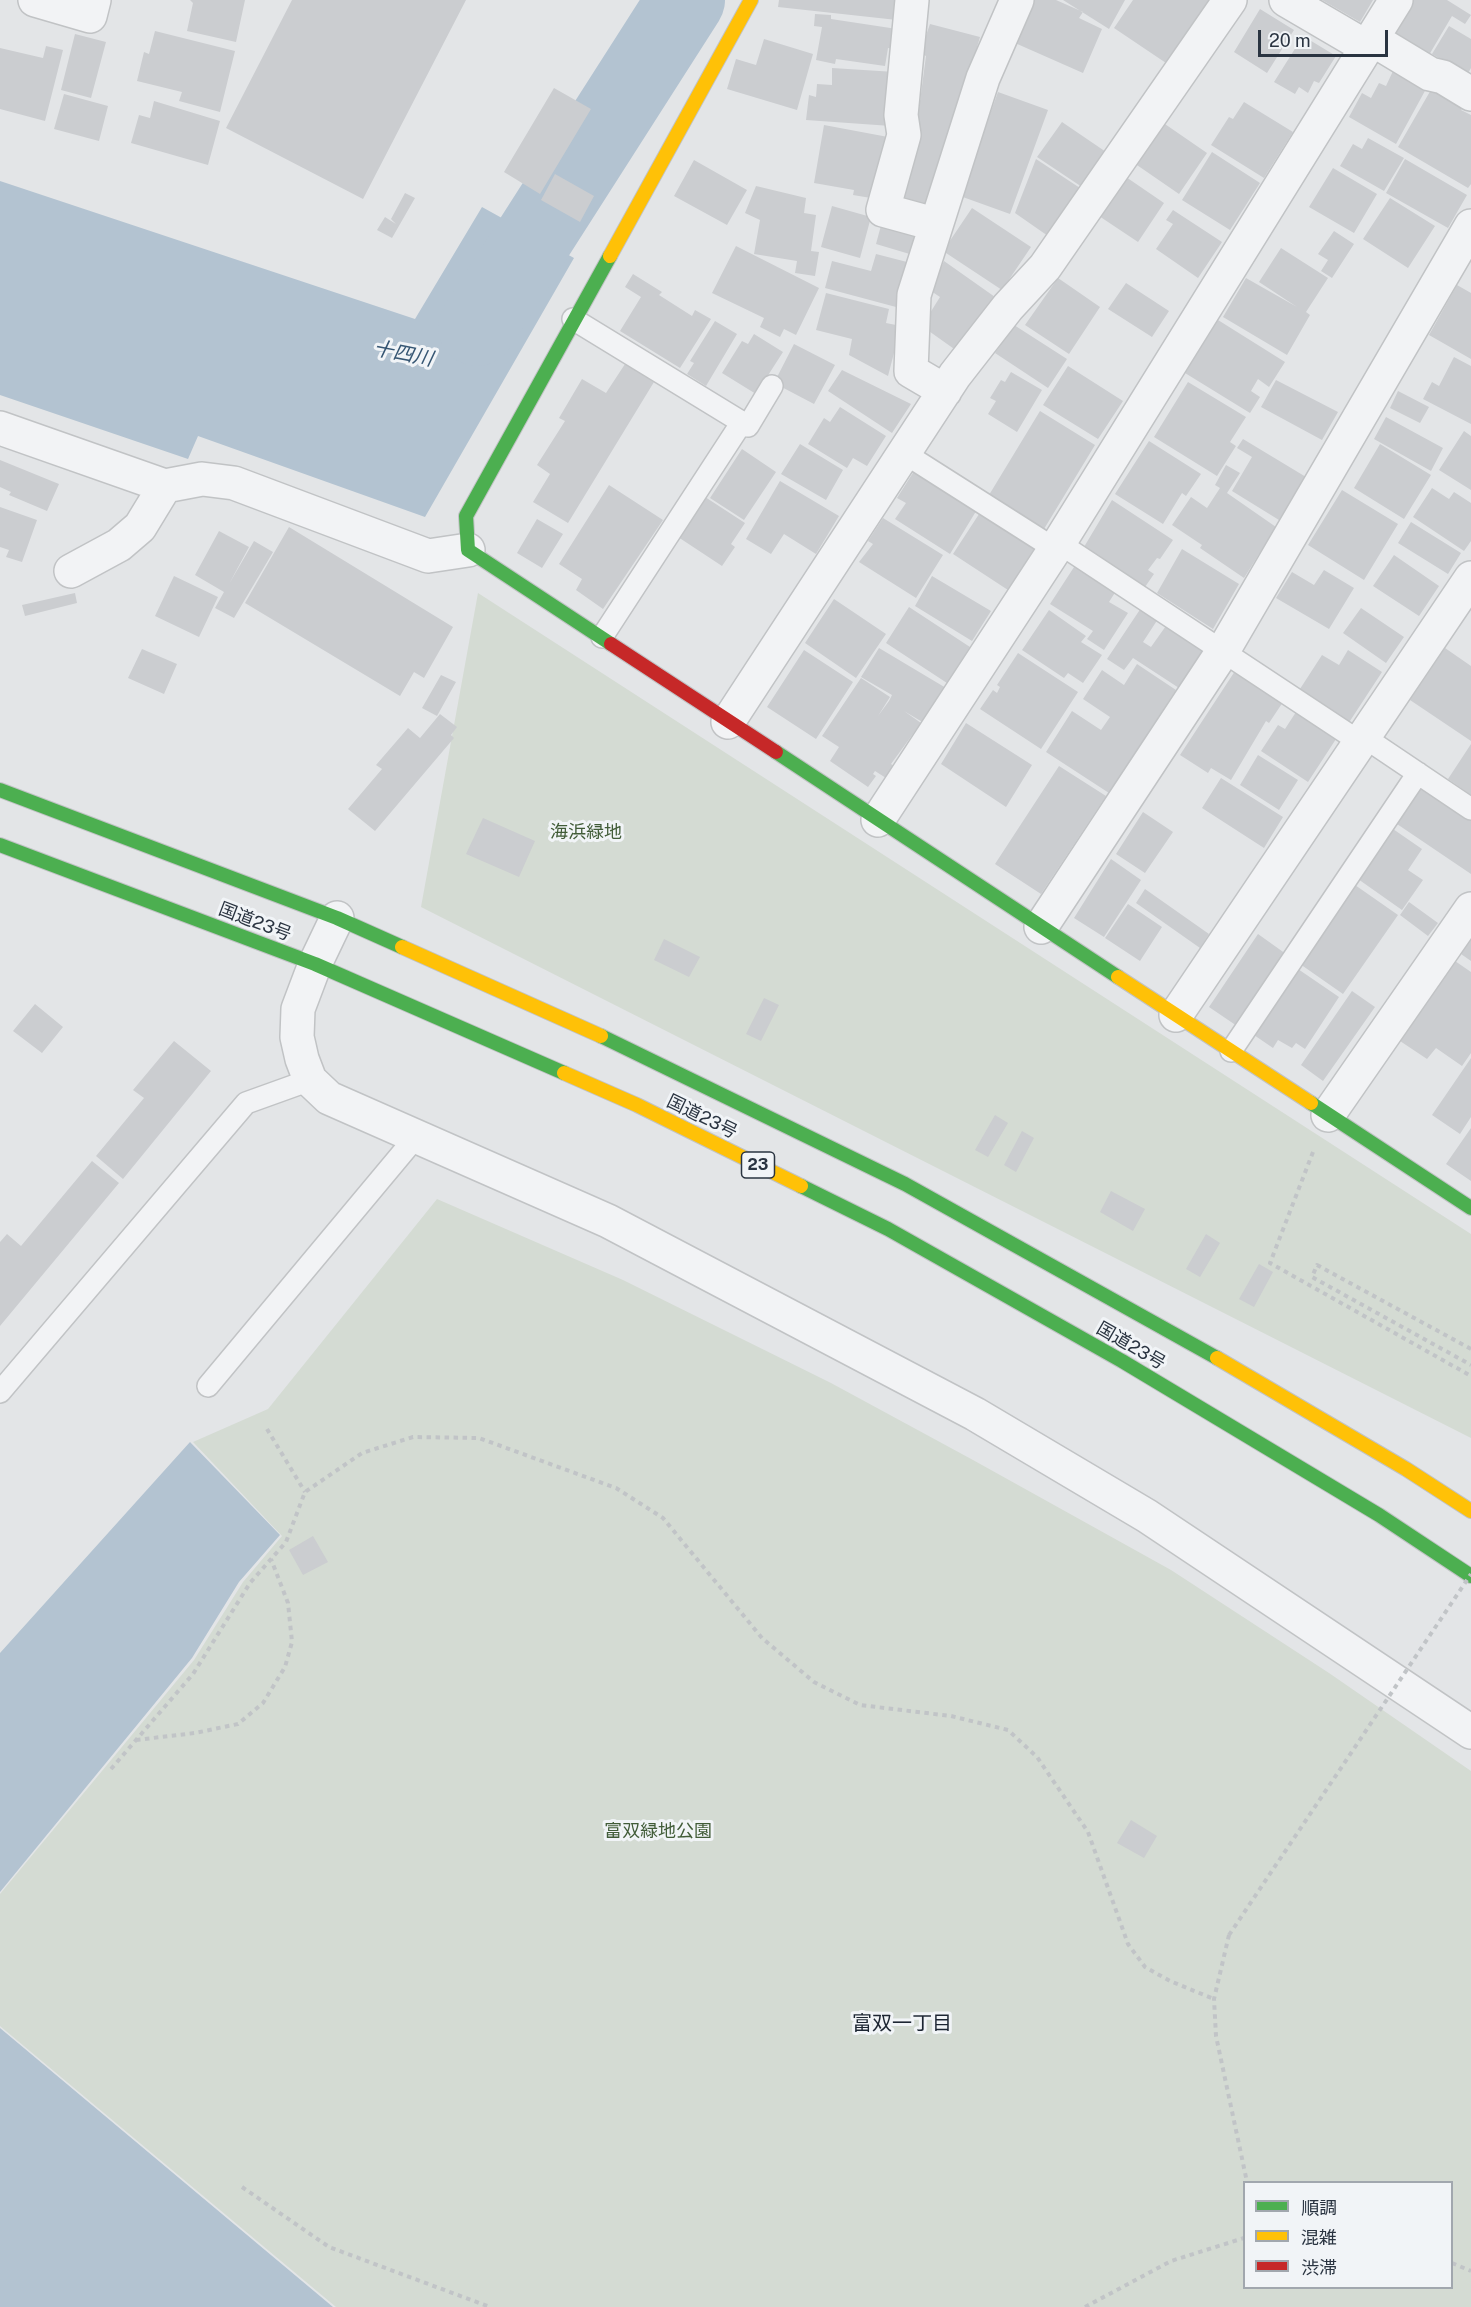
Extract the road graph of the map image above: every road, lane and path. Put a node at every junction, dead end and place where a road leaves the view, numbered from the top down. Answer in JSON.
{"nodes":[{"id":1,"x":35,"y":0,"type":"edge"},
{"id":2,"x":94,"y":0,"type":"edge"},
{"id":3,"x":751,"y":0,"type":"edge"},
{"id":4,"x":912,"y":0,"type":"edge"},
{"id":5,"x":1017,"y":0,"type":"edge"},
{"id":6,"x":1230,"y":0,"type":"edge"},
{"id":7,"x":1286,"y":0,"type":"edge"},
{"id":8,"x":1396,"y":0,"type":"edge"},
{"id":9,"x":1370,"y":43,"type":"junction"},
{"id":10,"x":1471,"y":94,"type":"edge"},
{"id":11,"x":934,"y":224,"type":"junction"},
{"id":12,"x":1471,"y":226,"type":"edge"},
{"id":13,"x":573,"y":320,"type":"junction"},
{"id":14,"x":772,"y":386,"type":"dead end"},
{"id":15,"x":945,"y":391,"type":"junction"},
{"id":16,"x":742,"y":422,"type":"junction"},
{"id":17,"x":0,"y":428,"type":"edge"},
{"id":18,"x":904,"y":453,"type":"junction"},
{"id":19,"x":165,"y":486,"type":"junction"},
{"id":20,"x":1057,"y":546,"type":"junction"},
{"id":21,"x":468,"y":550,"type":"junction"},
{"id":22,"x":70,"y":571,"type":"dead end"},
{"id":23,"x":1471,"y":578,"type":"edge"},
{"id":24,"x":602,"y":637,"type":"junction"},
{"id":25,"x":1223,"y":651,"type":"junction"},
{"id":26,"x":728,"y":722,"type":"junction"},
{"id":27,"x":1362,"y":740,"type":"junction"},
{"id":28,"x":1418,"y":773,"type":"junction"},
{"id":29,"x":0,"y":790,"type":"edge"},
{"id":30,"x":1471,"y":809,"type":"edge"},
{"id":31,"x":878,"y":820,"type":"junction"},
{"id":32,"x":0,"y":845,"type":"edge"},
{"id":33,"x":1471,"y":909,"type":"edge"},
{"id":34,"x":337,"y":918,"type":"junction"},
{"id":35,"x":1041,"y":927,"type":"junction"},
{"id":36,"x":315,"y":964,"type":"junction"},
{"id":37,"x":1176,"y":1015,"type":"junction"},
{"id":38,"x":1231,"y":1052,"type":"junction"},
{"id":39,"x":310,"y":1080,"type":"junction"},
{"id":40,"x":1328,"y":1115,"type":"junction"},
{"id":41,"x":415,"y":1138,"type":"junction"},
{"id":42,"x":1471,"y":1208,"type":"edge"},
{"id":43,"x":1471,"y":1349,"type":"edge"},
{"id":44,"x":1471,"y":1365,"type":"edge"},
{"id":45,"x":1471,"y":1376,"type":"edge"},
{"id":46,"x":208,"y":1386,"type":"dead end"},
{"id":47,"x":0,"y":1392,"type":"edge"},
{"id":48,"x":267,"y":1429,"type":"dead end"},
{"id":49,"x":305,"y":1492,"type":"junction"},
{"id":50,"x":1471,"y":1511,"type":"edge"},
{"id":51,"x":271,"y":1559,"type":"junction"},
{"id":52,"x":1471,"y":1575,"type":"edge"},
{"id":53,"x":1471,"y":1732,"type":"edge"},
{"id":54,"x":136,"y":1740,"type":"junction"},
{"id":55,"x":111,"y":1769,"type":"dead end"},
{"id":56,"x":1214,"y":1999,"type":"junction"},
{"id":57,"x":1247,"y":2181,"type":"edge"},
{"id":58,"x":242,"y":2187,"type":"dead end"},
{"id":59,"x":1243,"y":2239,"type":"edge"},
{"id":60,"x":1453,"y":2263,"type":"edge"},
{"id":61,"x":1471,"y":2271,"type":"edge"},
{"id":62,"x":490,"y":2307,"type":"edge"},
{"id":63,"x":1085,"y":2307,"type":"edge"}],
"edges":[{"from":1,"to":2,"type":"street"},
{"from":3,"to":13,"type":"main road"},
{"from":4,"to":11,"type":"street"},
{"from":5,"to":11,"type":"street"},
{"from":6,"to":15,"type":"street"},
{"from":7,"to":9,"type":"street"},
{"from":8,"to":9,"type":"street"},
{"from":9,"to":10,"type":"street"},
{"from":9,"to":20,"type":"street"},
{"from":11,"to":15,"type":"street"},
{"from":12,"to":25,"type":"street"},
{"from":13,"to":16,"type":"lane"},
{"from":13,"to":21,"type":"main road"},
{"from":14,"to":16,"type":"lane"},
{"from":15,"to":18,"type":"street"},
{"from":16,"to":24,"type":"lane"},
{"from":17,"to":19,"type":"street"},
{"from":18,"to":20,"type":"lane"},
{"from":18,"to":26,"type":"street"},
{"from":19,"to":21,"type":"street"},
{"from":19,"to":22,"type":"street"},
{"from":20,"to":25,"type":"lane"},
{"from":20,"to":31,"type":"street"},
{"from":21,"to":24,"type":"main road"},
{"from":23,"to":27,"type":"street"},
{"from":24,"to":26,"type":"main road"},
{"from":25,"to":27,"type":"lane"},
{"from":25,"to":35,"type":"street"},
{"from":26,"to":31,"type":"main road"},
{"from":27,"to":28,"type":"lane"},
{"from":27,"to":37,"type":"street"},
{"from":28,"to":30,"type":"lane"},
{"from":28,"to":38,"type":"lane"},
{"from":29,"to":34,"type":"main road","name":"国道23号"},
{"from":31,"to":35,"type":"main road"},
{"from":32,"to":36,"type":"main road","name":"国道23号","number":"23"},
{"from":33,"to":40,"type":"street"},
{"from":34,"to":36,"type":"street"},
{"from":34,"to":50,"type":"main road","name":"国道23号"},
{"from":35,"to":37,"type":"main road"},
{"from":36,"to":39,"type":"street"},
{"from":36,"to":52,"type":"main road","name":"国道23号","number":"23"},
{"from":37,"to":38,"type":"main road"},
{"from":38,"to":40,"type":"main road"},
{"from":39,"to":41,"type":"street"},
{"from":39,"to":47,"type":"lane"},
{"from":40,"to":42,"type":"main road"},
{"from":40,"to":45,"type":"path"},
{"from":41,"to":46,"type":"lane"},
{"from":41,"to":53,"type":"street"},
{"from":43,"to":44,"type":"path"},
{"from":48,"to":49,"type":"path"},
{"from":49,"to":51,"type":"path"},
{"from":49,"to":56,"type":"path"},
{"from":51,"to":54,"type":"path"},
{"from":51,"to":54,"type":"path"},
{"from":52,"to":56,"type":"path","bridge":true},
{"from":54,"to":55,"type":"path"},
{"from":56,"to":57,"type":"path"},
{"from":58,"to":62,"type":"path"},
{"from":59,"to":63,"type":"path"},
{"from":60,"to":61,"type":"path"}]}
